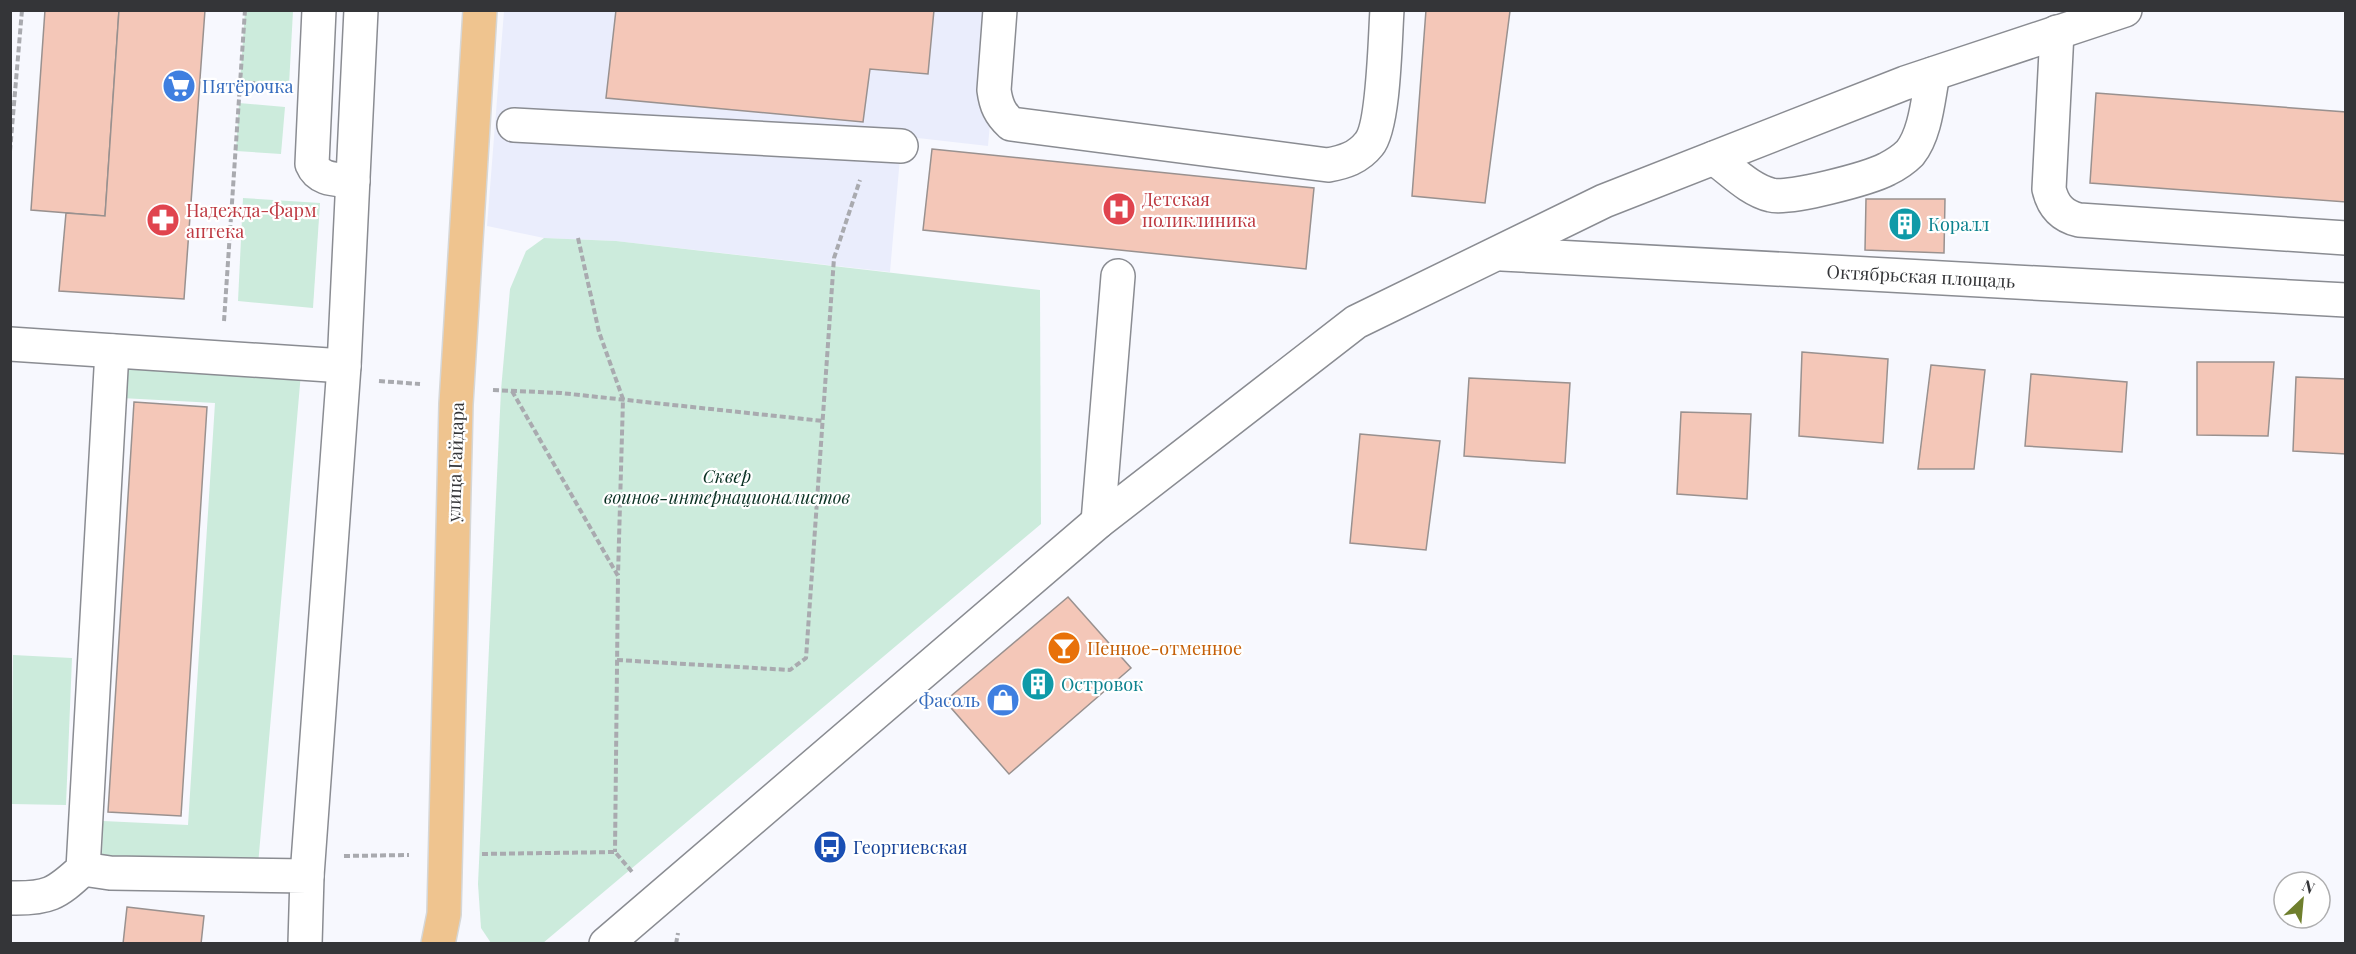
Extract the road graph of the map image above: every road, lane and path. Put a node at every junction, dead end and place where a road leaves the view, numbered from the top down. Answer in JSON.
{"nodes":[{"id":1,"x":22,"y":10,"type":"edge"},
{"id":2,"x":245,"y":10,"type":"edge"},
{"id":3,"x":320,"y":10,"type":"edge"},
{"id":4,"x":362,"y":10,"type":"edge"},
{"id":5,"x":480,"y":10,"type":"edge"},
{"id":6,"x":1000,"y":10,"type":"edge"},
{"id":7,"x":1387,"y":10,"type":"edge"},
{"id":8,"x":2117,"y":11,"type":"edge"},
{"id":9,"x":2057,"y":33,"type":"junction"},
{"id":10,"x":1933,"y":74,"type":"junction"},
{"id":11,"x":315,"y":87,"type":"junction"},
{"id":12,"x":357,"y":90,"type":"junction"},
{"id":13,"x":514,"y":125,"type":"dead end"},
{"id":14,"x":886,"y":145,"type":"joint"},
{"id":15,"x":10,"y":151,"type":"edge"},
{"id":16,"x":1714,"y":158,"type":"junction"},
{"id":17,"x":353,"y":181,"type":"junction"},
{"id":18,"x":578,"y":238,"type":"dead end"},
{"id":19,"x":2346,"y":238,"type":"edge"},
{"id":20,"x":1497,"y":253,"type":"junction"},
{"id":21,"x":1118,"y":276,"type":"dead end"},
{"id":22,"x":2346,"y":300,"type":"edge"},
{"id":23,"x":10,"y":344,"type":"edge"},
{"id":24,"x":112,"y":351,"type":"junction"},
{"id":25,"x":221,"y":357,"type":"junction"},
{"id":26,"x":343,"y":372,"type":"junction"},
{"id":27,"x":458,"y":387,"type":"junction"},
{"id":28,"x":512,"y":391,"type":"junction"},
{"id":29,"x":623,"y":399,"type":"junction"},
{"id":30,"x":823,"y":421,"type":"junction"},
{"id":31,"x":1098,"y":522,"type":"junction"},
{"id":32,"x":618,"y":576,"type":"junction"},
{"id":33,"x":617,"y":660,"type":"junction"},
{"id":34,"x":615,"y":852,"type":"junction"},
{"id":35,"x":446,"y":855,"type":"junction"},
{"id":36,"x":307,"y":866,"type":"junction"},
{"id":37,"x":83,"y":869,"type":"junction"},
{"id":38,"x":10,"y":898,"type":"edge"},
{"id":39,"x":655,"y":899,"type":"junction"},
{"id":40,"x":446,"y":934,"type":"edge"},
{"id":41,"x":613,"y":940,"type":"edge"},
{"id":42,"x":305,"y":944,"type":"edge"},
{"id":43,"x":676,"y":944,"type":"edge"}],
"edges":[{"from":1,"to":15,"type":"path"},
{"from":2,"to":25,"type":"path"},
{"from":3,"to":11,"type":"street"},
{"from":4,"to":12,"type":"street"},
{"from":5,"to":27,"type":"main road","name":"улица Гайдара"},
{"from":6,"to":7,"type":"street"},
{"from":8,"to":9,"type":"street"},
{"from":9,"to":10,"type":"street"},
{"from":9,"to":19,"type":"street"},
{"from":10,"to":16,"type":"street"},
{"from":10,"to":16,"type":"street"},
{"from":11,"to":12,"type":"street"},
{"from":11,"to":17,"type":"street"},
{"from":12,"to":17,"type":"street"},
{"from":13,"to":14,"type":"street"},
{"from":14,"to":30,"type":"path"},
{"from":16,"to":20,"type":"street"},
{"from":17,"to":26,"type":"street"},
{"from":18,"to":29,"type":"path"},
{"from":20,"to":22,"type":"street","name":"Октябрьская площадь"},
{"from":20,"to":31,"type":"street"},
{"from":21,"to":31,"type":"street"},
{"from":23,"to":24,"type":"street"},
{"from":24,"to":25,"type":"street"},
{"from":24,"to":37,"type":"street"},
{"from":25,"to":26,"type":"street"},
{"from":26,"to":27,"type":"path"},
{"from":26,"to":36,"type":"street"},
{"from":27,"to":28,"type":"path"},
{"from":27,"to":35,"type":"main road","name":"улица Гайдара"},
{"from":28,"to":29,"type":"path"},
{"from":28,"to":32,"type":"path"},
{"from":29,"to":30,"type":"path"},
{"from":29,"to":32,"type":"path"},
{"from":30,"to":33,"type":"path"},
{"from":31,"to":39,"type":"street"},
{"from":32,"to":33,"type":"path"},
{"from":33,"to":34,"type":"path"},
{"from":34,"to":35,"type":"path"},
{"from":34,"to":39,"type":"path"},
{"from":35,"to":36,"type":"path"},
{"from":35,"to":40,"type":"main road","name":"улица Гайдара"},
{"from":36,"to":37,"type":"street"},
{"from":36,"to":42,"type":"street"},
{"from":37,"to":38,"type":"street"},
{"from":39,"to":41,"type":"street"},
{"from":39,"to":43,"type":"path"}]}
